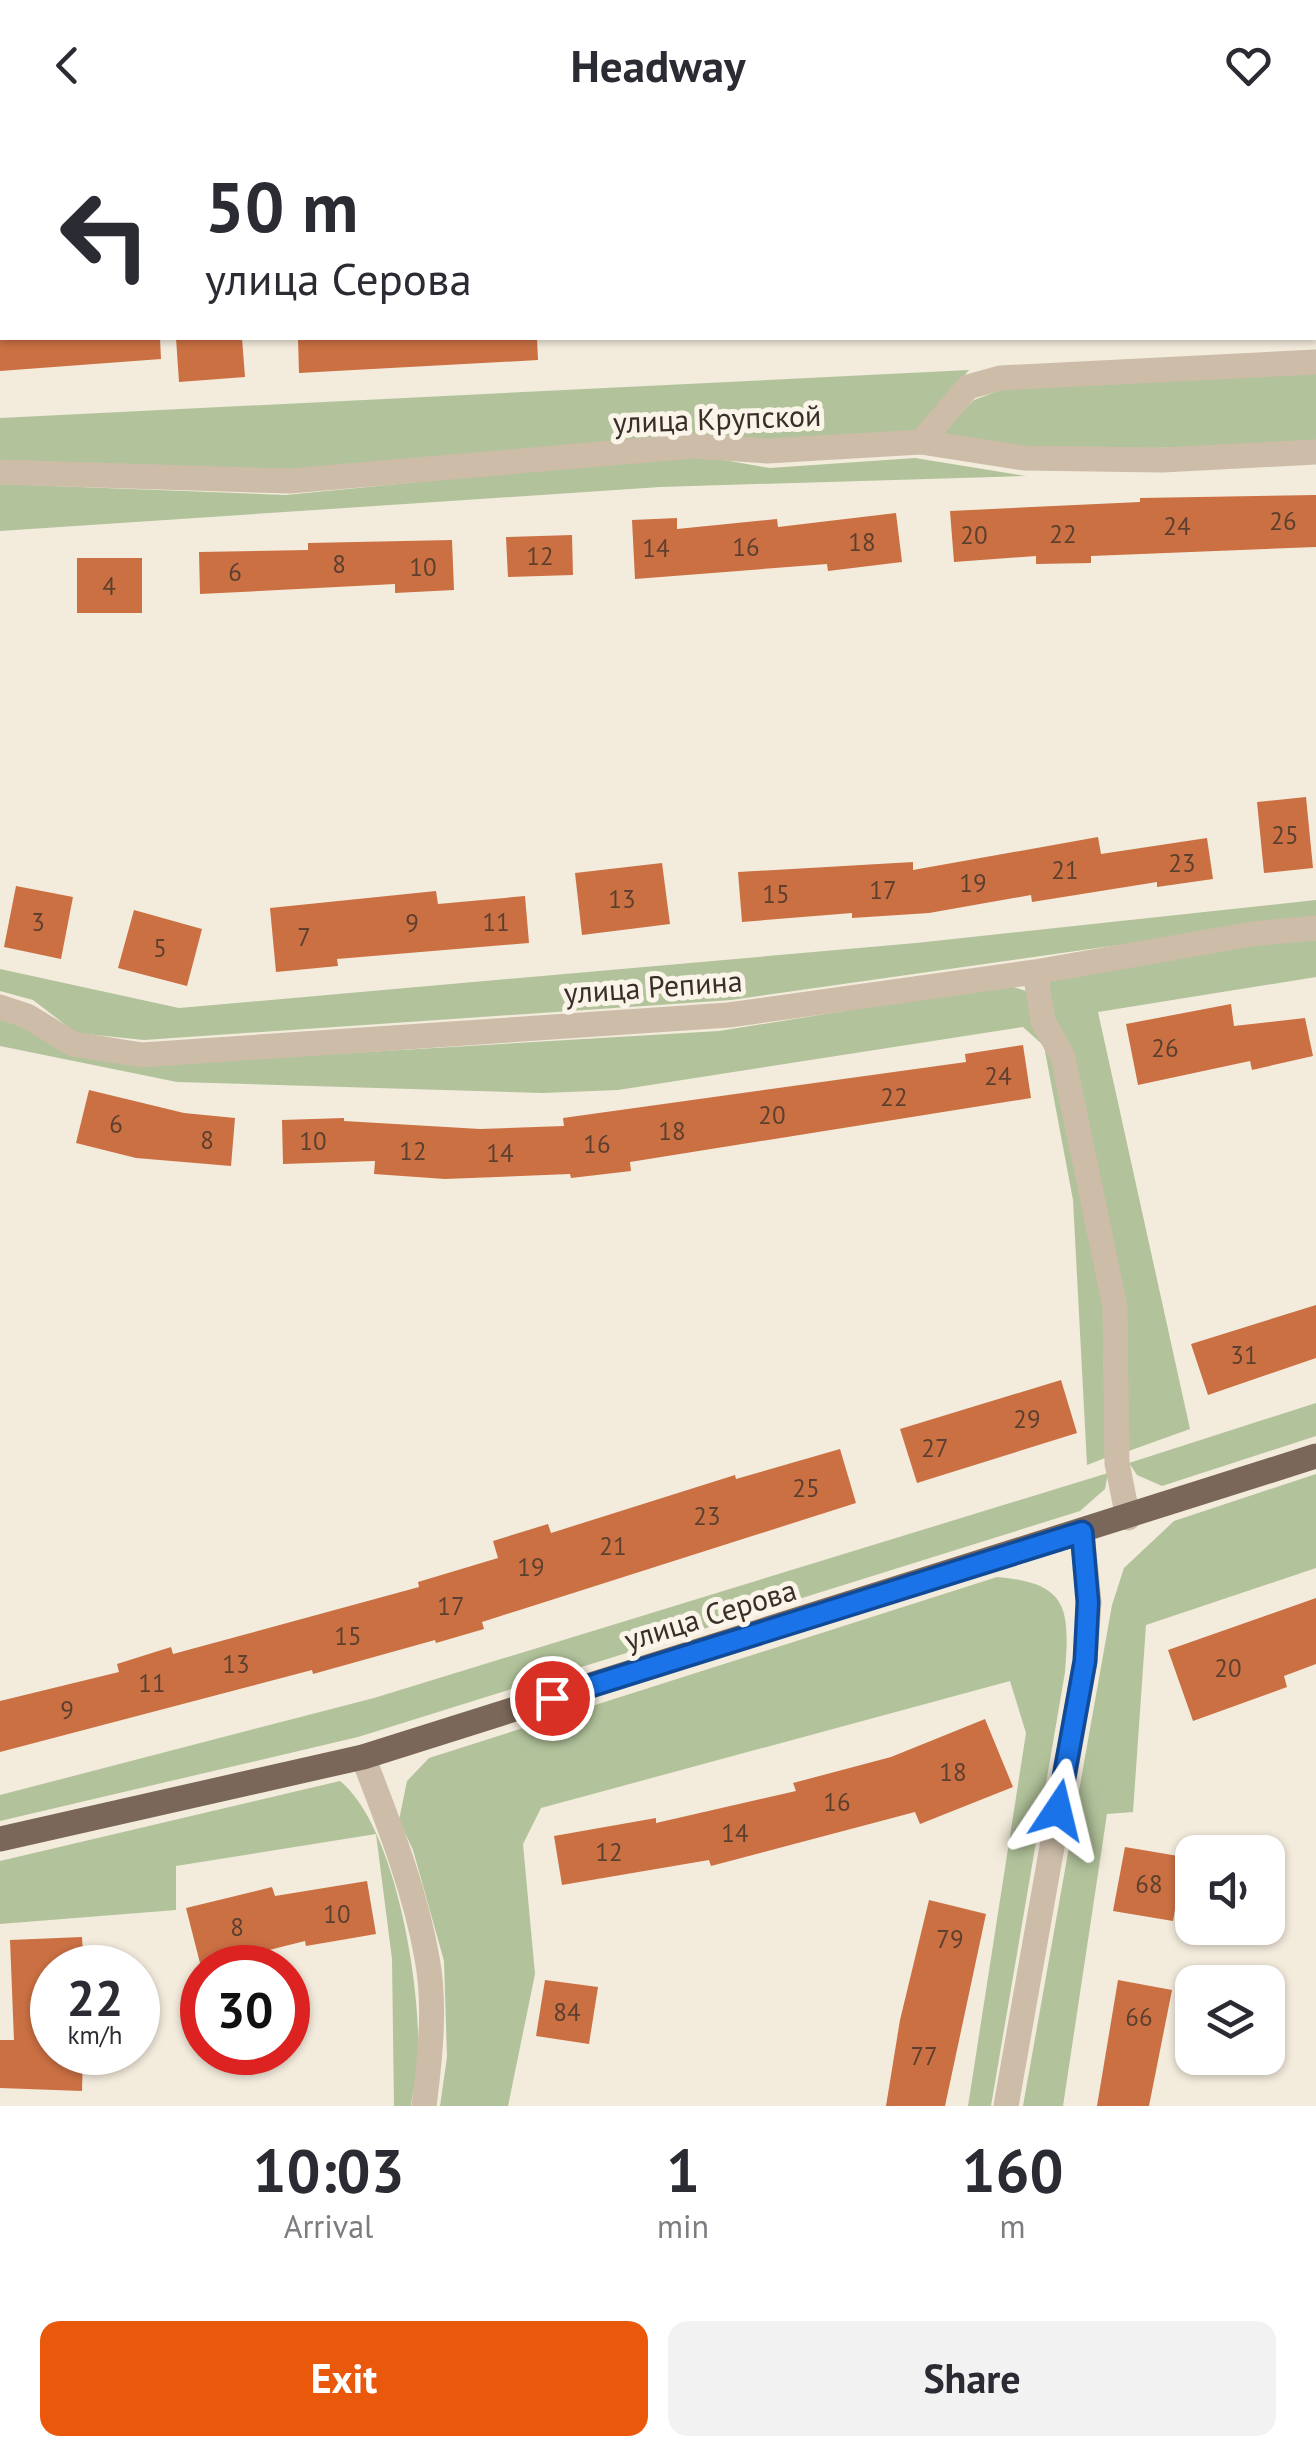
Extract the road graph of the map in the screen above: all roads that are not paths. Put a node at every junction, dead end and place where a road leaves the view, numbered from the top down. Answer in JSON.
{"nodes":[{"id":1,"x":1316,"y":362,"type":"edge"},
{"id":2,"x":921,"y":442,"type":"junction"},
{"id":3,"x":1316,"y":452,"type":"edge"},
{"id":4,"x":0,"y":472,"type":"edge"},
{"id":5,"x":1316,"y":928,"type":"edge"},
{"id":6,"x":1035,"y":972,"type":"junction"},
{"id":7,"x":0,"y":1007,"type":"edge"},
{"id":8,"x":1316,"y":1456,"type":"edge"},
{"id":9,"x":1128,"y":1518,"type":"junction"},
{"id":10,"x":1082,"y":1532,"type":"junction"},
{"id":11,"x":363,"y":1757,"type":"junction"},
{"id":12,"x":0,"y":1839,"type":"edge"},
{"id":13,"x":424,"y":2106,"type":"edge"},
{"id":14,"x":1006,"y":2106,"type":"edge"}],
"edges":[{"from":1,"to":2,"type":"street"},
{"from":2,"to":3,"type":"street","name":"улица Крупской"},
{"from":2,"to":4,"type":"street","name":"улица Крупской"},
{"from":5,"to":6,"type":"street","name":"улица Репина"},
{"from":6,"to":7,"type":"street","name":"улица Репина"},
{"from":6,"to":9,"type":"street"},
{"from":8,"to":9,"type":"main road","name":"улица Серова"},
{"from":9,"to":10,"type":"main road","name":"улица Серова"},
{"from":10,"to":11,"type":"main road","name":"улица Серова"},
{"from":10,"to":14,"type":"street"},
{"from":11,"to":12,"type":"main road","name":"улица Серова"},
{"from":11,"to":13,"type":"street"}]}
